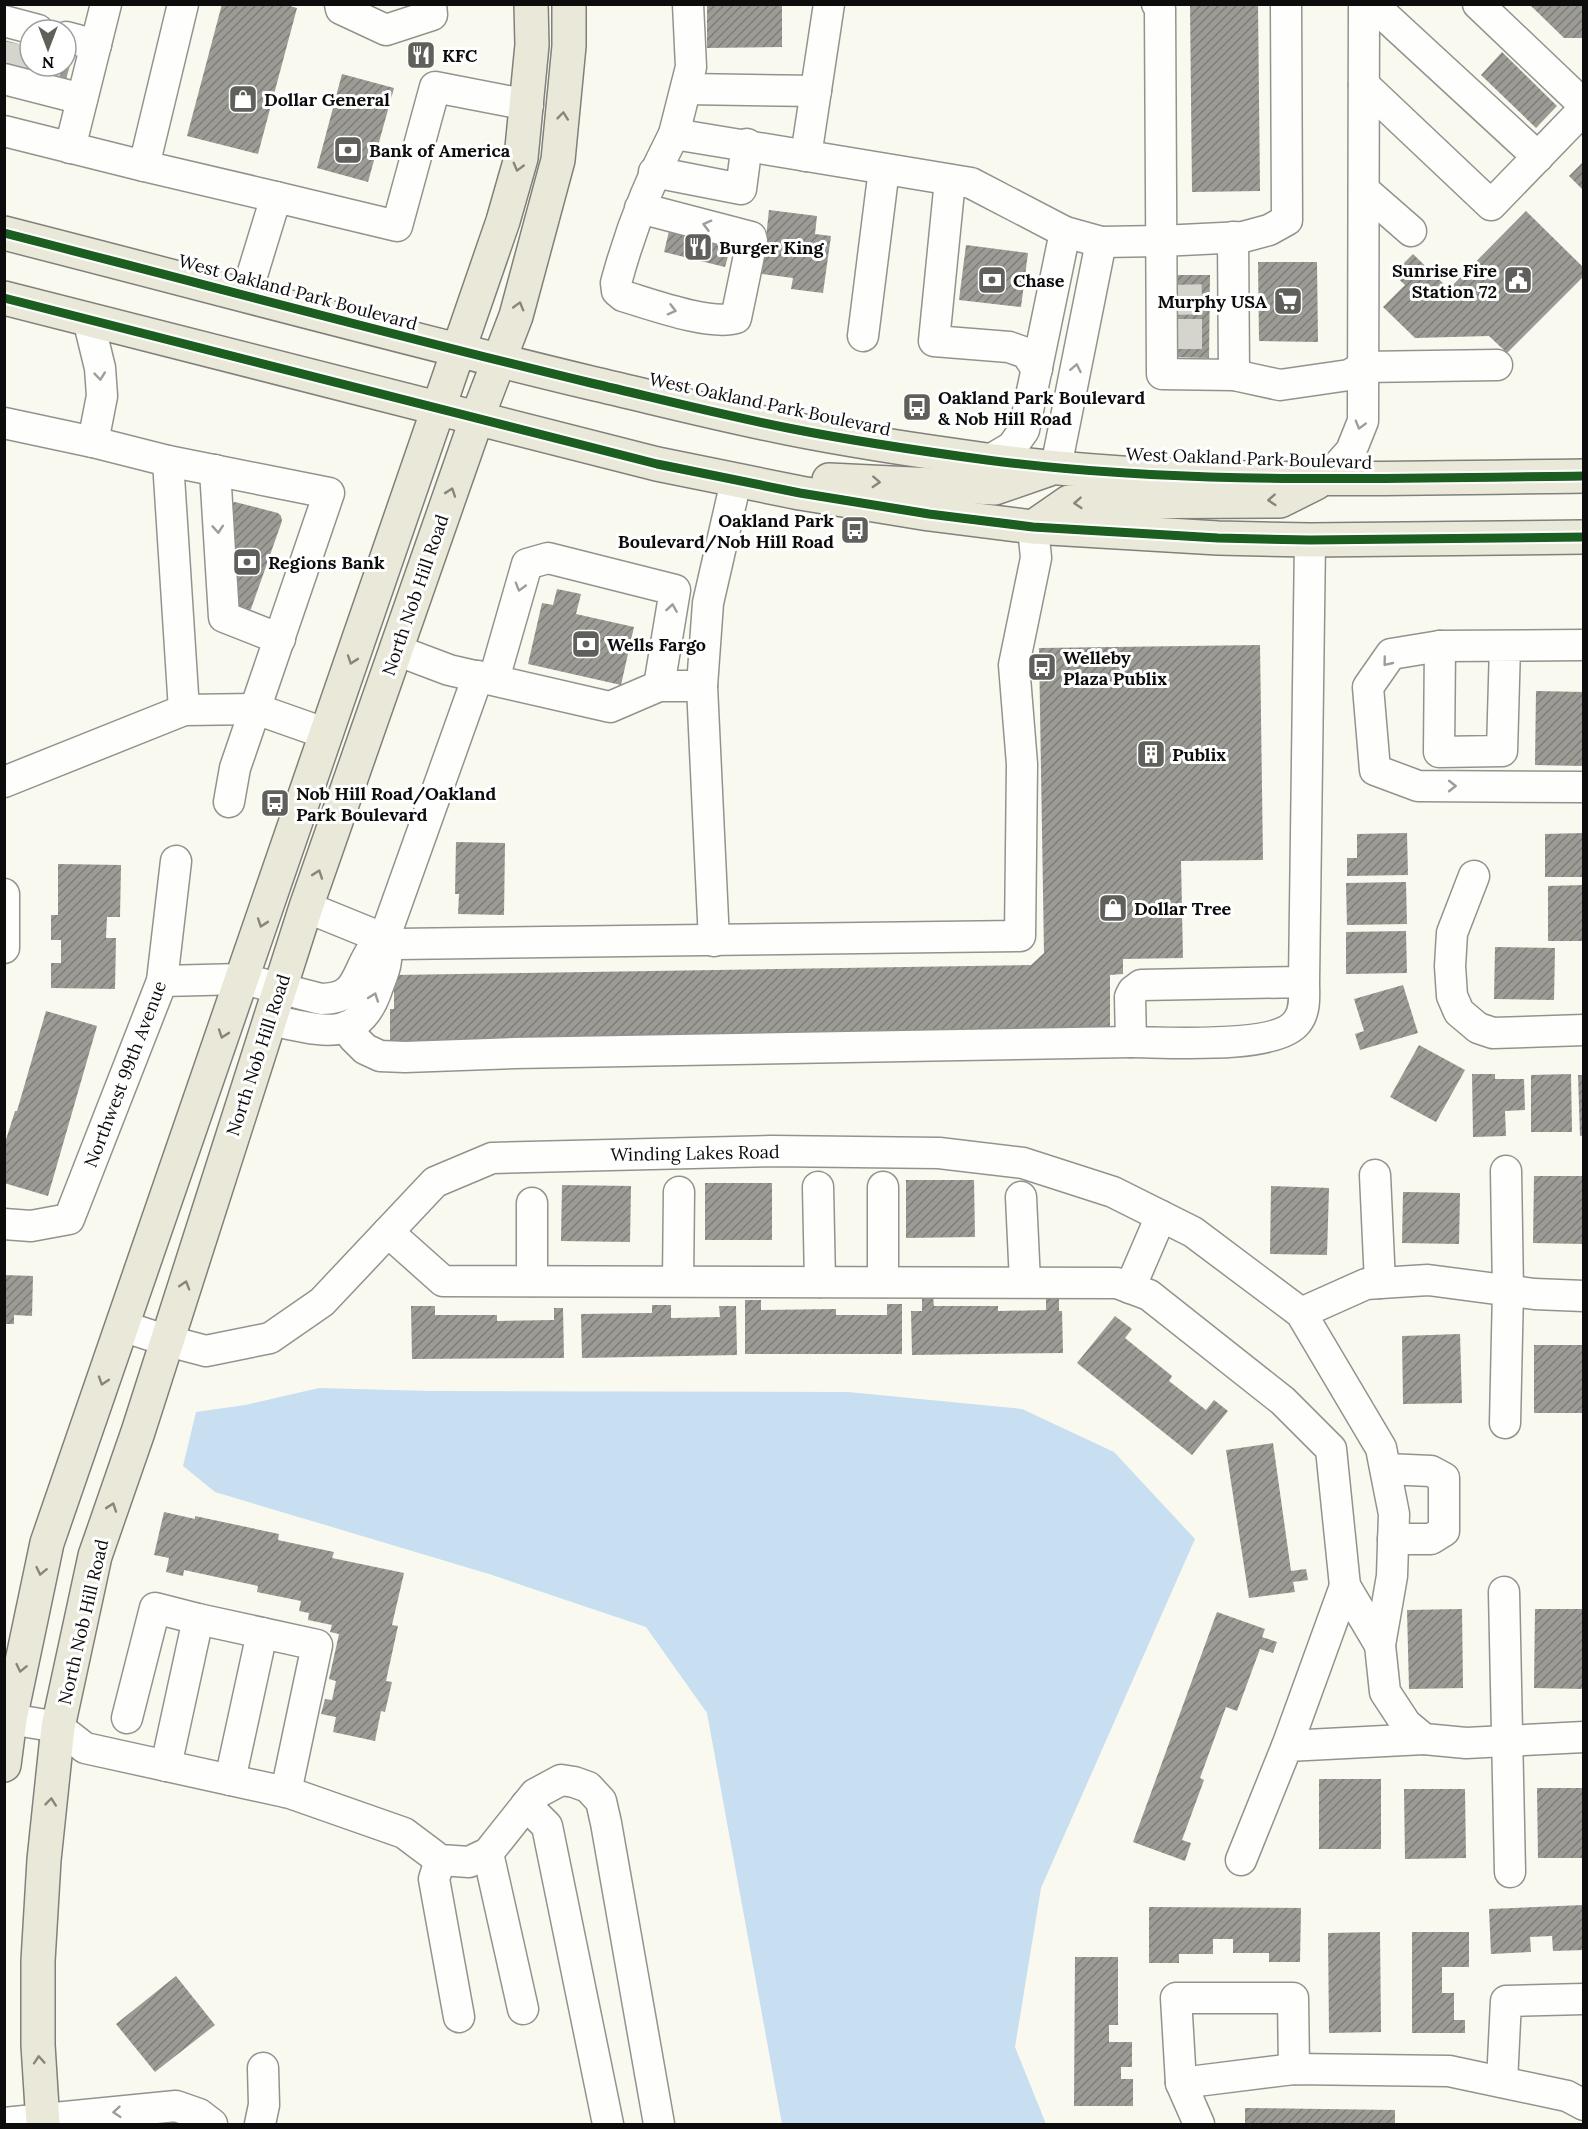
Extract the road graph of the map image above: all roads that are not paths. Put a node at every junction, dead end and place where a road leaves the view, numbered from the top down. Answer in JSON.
{"nodes":[{"id":1,"x":106,"y":4,"type":"edge"},
{"id":2,"x":183,"y":4,"type":"edge"},
{"id":3,"x":340,"y":4,"type":"edge"},
{"id":4,"x":372,"y":4,"type":"edge"},
{"id":5,"x":404,"y":4,"type":"edge"},
{"id":6,"x":431,"y":4,"type":"edge"},
{"id":7,"x":531,"y":4,"type":"edge"},
{"id":8,"x":569,"y":4,"type":"edge"},
{"id":9,"x":688,"y":4,"type":"edge"},
{"id":10,"x":829,"y":4,"type":"edge"},
{"id":11,"x":1157,"y":4,"type":"edge"},
{"id":12,"x":1286,"y":4,"type":"edge"},
{"id":13,"x":1364,"y":4,"type":"edge"},
{"id":14,"x":1372,"y":4,"type":"edge"},
{"id":15,"x":1478,"y":4,"type":"edge"},
{"id":16,"x":78,"y":40,"type":"edge"},
{"id":17,"x":14,"y":42,"type":"edge"},
{"id":18,"x":96,"y":45,"type":"junction"},
{"id":19,"x":1364,"y":85,"type":"junction"},
{"id":20,"x":686,"y":89,"type":"junction"},
{"id":21,"x":816,"y":91,"type":"junction"},
{"id":22,"x":82,"y":99,"type":"junction"},
{"id":23,"x":528,"y":105,"type":"junction"},
{"id":24,"x":1584,"y":107,"type":"edge"},
{"id":25,"x":4,"y":131,"type":"edge"},
{"id":26,"x":674,"y":134,"type":"junction"},
{"id":27,"x":747,"y":144,"type":"junction"},
{"id":28,"x":70,"y":148,"type":"junction"},
{"id":29,"x":806,"y":156,"type":"junction"},
{"id":30,"x":1538,"y":157,"type":"junction"},
{"id":31,"x":144,"y":166,"type":"junction"},
{"id":32,"x":884,"y":169,"type":"junction"},
{"id":33,"x":654,"y":172,"type":"junction"},
{"id":34,"x":950,"y":180,"type":"junction"},
{"id":35,"x":1364,"y":190,"type":"junction"},
{"id":36,"x":276,"y":197,"type":"junction"},
{"id":37,"x":640,"y":208,"type":"junction"},
{"id":38,"x":1411,"y":231,"type":"dead end"},
{"id":39,"x":1065,"y":232,"type":"junction"},
{"id":40,"x":4,"y":233,"type":"edge"},
{"id":41,"x":1233,"y":237,"type":"junction"},
{"id":42,"x":1161,"y":241,"type":"junction"},
{"id":43,"x":1101,"y":242,"type":"junction"},
{"id":44,"x":246,"y":295,"type":"junction"},
{"id":45,"x":4,"y":298,"type":"edge"},
{"id":46,"x":88,"y":319,"type":"junction"},
{"id":47,"x":863,"y":336,"type":"dead end"},
{"id":48,"x":459,"y":351,"type":"junction"},
{"id":49,"x":499,"y":360,"type":"junction"},
{"id":50,"x":1497,"y":365,"type":"dead end"},
{"id":51,"x":1363,"y":367,"type":"junction"},
{"id":52,"x":1037,"y":369,"type":"junction"},
{"id":53,"x":1234,"y":375,"type":"junction"},
{"id":54,"x":439,"y":409,"type":"junction"},
{"id":55,"x":477,"y":418,"type":"junction"},
{"id":56,"x":4,"y":423,"type":"edge"},
{"id":57,"x":93,"y":442,"type":"junction"},
{"id":58,"x":990,"y":460,"type":"junction"},
{"id":59,"x":168,"y":461,"type":"junction"},
{"id":60,"x":1056,"y":467,"type":"junction"},
{"id":61,"x":215,"y":470,"type":"junction"},
{"id":62,"x":1584,"y":476,"type":"edge"},
{"id":63,"x":1326,"y":479,"type":"junction"},
{"id":64,"x":736,"y":481,"type":"junction"},
{"id":65,"x":800,"y":493,"type":"junction"},
{"id":66,"x":1033,"y":527,"type":"junction"},
{"id":67,"x":1584,"y":537,"type":"edge"},
{"id":68,"x":1310,"y":540,"type":"junction"},
{"id":69,"x":280,"y":639,"type":"junction"},
{"id":70,"x":1584,"y":645,"type":"edge"},
{"id":71,"x":1440,"y":646,"type":"junction"},
{"id":72,"x":1505,"y":646,"type":"junction"},
{"id":73,"x":396,"y":650,"type":"junction"},
{"id":74,"x":486,"y":678,"type":"junction"},
{"id":75,"x":659,"y":686,"type":"junction"},
{"id":76,"x":702,"y":686,"type":"junction"},
{"id":77,"x":256,"y":709,"type":"junction"},
{"id":78,"x":184,"y":710,"type":"junction"},
{"id":79,"x":327,"y":734,"type":"junction"},
{"id":80,"x":4,"y":782,"type":"edge"},
{"id":81,"x":1584,"y":787,"type":"edge"},
{"id":82,"x":229,"y":802,"type":"dead end"},
{"id":83,"x":176,"y":861,"type":"dead end"},
{"id":84,"x":1474,"y":876,"type":"dead end"},
{"id":85,"x":5,"y":894,"type":"edge"},
{"id":86,"x":306,"y":906,"type":"junction"},
{"id":87,"x":384,"y":939,"type":"junction"},
{"id":88,"x":714,"y":940,"type":"junction"},
{"id":89,"x":4,"y":948,"type":"edge"},
{"id":90,"x":243,"y":979,"type":"junction"},
{"id":91,"x":162,"y":981,"type":"junction"},
{"id":92,"x":1304,"y":982,"type":"junction"},
{"id":93,"x":279,"y":989,"type":"junction"},
{"id":94,"x":269,"y":1020,"type":"junction"},
{"id":95,"x":351,"y":1026,"type":"junction"},
{"id":96,"x":1584,"y":1030,"type":"edge"},
{"id":97,"x":1131,"y":1042,"type":"junction"},
{"id":98,"x":1506,"y":1171,"type":"dead end"},
{"id":99,"x":1375,"y":1175,"type":"dead end"},
{"id":100,"x":818,"y":1187,"type":"dead end"},
{"id":101,"x":883,"y":1187,"type":"dead end"},
{"id":102,"x":679,"y":1192,"type":"dead end"},
{"id":103,"x":1021,"y":1197,"type":"dead end"},
{"id":104,"x":532,"y":1203,"type":"dead end"},
{"id":105,"x":1161,"y":1216,"type":"junction"},
{"id":106,"x":4,"y":1224,"type":"edge"},
{"id":107,"x":388,"y":1232,"type":"junction"},
{"id":108,"x":532,"y":1281,"type":"junction"},
{"id":109,"x":678,"y":1281,"type":"junction"},
{"id":110,"x":820,"y":1282,"type":"junction"},
{"id":111,"x":883,"y":1282,"type":"junction"},
{"id":112,"x":1025,"y":1282,"type":"junction"},
{"id":113,"x":1380,"y":1283,"type":"junction"},
{"id":114,"x":1130,"y":1288,"type":"junction"},
{"id":115,"x":1508,"y":1291,"type":"junction"},
{"id":116,"x":1584,"y":1296,"type":"edge"},
{"id":117,"x":1301,"y":1312,"type":"junction"},
{"id":118,"x":122,"y":1326,"type":"junction"},
{"id":119,"x":168,"y":1341,"type":"junction"},
{"id":120,"x":1505,"y":1423,"type":"dead end"},
{"id":121,"x":1386,"y":1469,"type":"junction"},
{"id":122,"x":1393,"y":1539,"type":"junction"},
{"id":123,"x":1345,"y":1586,"type":"junction"},
{"id":124,"x":1504,"y":1592,"type":"dead end"},
{"id":125,"x":198,"y":1619,"type":"junction"},
{"id":126,"x":262,"y":1633,"type":"junction"},
{"id":127,"x":1380,"y":1646,"type":"junction"},
{"id":128,"x":127,"y":1718,"type":"dead end"},
{"id":129,"x":7,"y":1719,"type":"edge"},
{"id":130,"x":58,"y":1727,"type":"junction"},
{"id":131,"x":1584,"y":1737,"type":"edge"},
{"id":132,"x":1424,"y":1739,"type":"junction"},
{"id":133,"x":1507,"y":1741,"type":"junction"},
{"id":134,"x":1287,"y":1746,"type":"junction"},
{"id":135,"x":4,"y":1765,"type":"edge"},
{"id":136,"x":166,"y":1766,"type":"junction"},
{"id":137,"x":230,"y":1780,"type":"junction"},
{"id":138,"x":286,"y":1792,"type":"junction"},
{"id":139,"x":526,"y":1805,"type":"junction"},
{"id":140,"x":488,"y":1853,"type":"junction"},
{"id":141,"x":440,"y":1860,"type":"junction"},
{"id":142,"x":1241,"y":1860,"type":"dead end"},
{"id":143,"x":1510,"y":1872,"type":"dead end"},
{"id":144,"x":1584,"y":1999,"type":"edge"},
{"id":145,"x":523,"y":2008,"type":"dead end"},
{"id":146,"x":459,"y":2017,"type":"dead end"},
{"id":147,"x":263,"y":2068,"type":"dead end"},
{"id":148,"x":1294,"y":2069,"type":"junction"},
{"id":149,"x":1502,"y":2082,"type":"junction"},
{"id":150,"x":1181,"y":2083,"type":"junction"},
{"id":151,"x":1584,"y":2095,"type":"edge"},
{"id":152,"x":1583,"y":2105,"type":"edge"},
{"id":153,"x":159,"y":2116,"type":"edge"},
{"id":154,"x":43,"y":2122,"type":"edge"},
{"id":155,"x":4,"y":2123,"type":"edge"},
{"id":156,"x":212,"y":2124,"type":"edge"},
{"id":157,"x":260,"y":2124,"type":"edge"},
{"id":158,"x":608,"y":2124,"type":"edge"},
{"id":159,"x":659,"y":2124,"type":"edge"},
{"id":160,"x":1199,"y":2124,"type":"edge"}],
"edges":[{"from":1,"to":18,"type":"street"},
{"from":2,"to":31,"type":"street"},
{"from":3,"to":6,"type":"street"},
{"from":4,"to":5,"type":"street"},
{"from":7,"to":23,"type":"main road","name":"North Nob Hill Road"},
{"from":49,"to":8,"type":"main road","name":"North Nob Hill Road","one_way":true},
{"from":9,"to":20,"type":"street"},
{"from":10,"to":21,"type":"street"},
{"from":11,"to":42,"type":"street"},
{"from":12,"to":41,"type":"street"},
{"from":13,"to":19,"type":"street"},
{"from":14,"to":30,"type":"street"},
{"from":15,"to":24,"type":"street"},
{"from":16,"to":18,"type":"street"},
{"from":17,"to":22,"type":"street"},
{"from":18,"to":22,"type":"street"},
{"from":19,"to":30,"type":"street"},
{"from":19,"to":35,"type":"street"},
{"from":20,"to":21,"type":"street"},
{"from":20,"to":26,"type":"street"},
{"from":21,"to":29,"type":"street"},
{"from":22,"to":28,"type":"street"},
{"from":23,"to":36,"type":"street"},
{"from":23,"to":48,"type":"main road","name":"North Nob Hill Road","one_way":true},
{"from":24,"to":30,"type":"street"},
{"from":25,"to":28,"type":"street"},
{"from":26,"to":27,"type":"street"},
{"from":26,"to":33,"type":"street"},
{"from":27,"to":29,"type":"street"},
{"from":27,"to":33,"type":"street"},
{"from":28,"to":31,"type":"street"},
{"from":29,"to":32,"type":"street"},
{"from":31,"to":36,"type":"street"},
{"from":32,"to":34,"type":"street"},
{"from":32,"to":47,"type":"street"},
{"from":33,"to":37,"type":"street"},
{"from":34,"to":39,"type":"street"},
{"from":34,"to":52,"type":"street"},
{"from":35,"to":38,"type":"street"},
{"from":35,"to":51,"type":"street"},
{"from":36,"to":44,"type":"street"},
{"from":37,"to":37,"type":"street","one_way":true},
{"from":39,"to":43,"type":"street"},
{"from":39,"to":52,"type":"street"},
{"from":40,"to":44,"type":"main road","name":"West Oakland Park Boulevard"},
{"from":41,"to":42,"type":"street"},
{"from":41,"to":53,"type":"street"},
{"from":42,"to":43,"type":"street"},
{"from":42,"to":53,"type":"street"},
{"from":60,"to":43,"type":"street","one_way":true},
{"from":44,"to":48,"type":"main road","name":"West Oakland Park Boulevard"},
{"from":45,"to":46,"type":"main road"},
{"from":46,"to":54,"type":"main road"},
{"from":46,"to":57,"type":"street","one_way":true},
{"from":48,"to":49,"type":"main road","name":"West Oakland Park Boulevard"},
{"from":48,"to":54,"type":"main road","name":"North Nob Hill Road"},
{"from":49,"to":55,"type":"main road","name":"North Nob Hill Road"},
{"from":49,"to":58,"type":"main road","name":"West Oakland Park Boulevard"},
{"from":50,"to":51,"type":"street"},
{"from":51,"to":53,"type":"street"},
{"from":51,"to":63,"type":"street","one_way":true},
{"from":52,"to":58,"type":"street"},
{"from":54,"to":55,"type":"main road"},
{"from":54,"to":79,"type":"main road","name":"North Nob Hill Road","one_way":true},
{"from":55,"to":64,"type":"main road"},
{"from":73,"to":55,"type":"main road","name":"North Nob Hill Road","one_way":true},
{"from":56,"to":57,"type":"street"},
{"from":57,"to":59,"type":"street"},
{"from":58,"to":60,"type":"main road","name":"West Oakland Park Boulevard"},
{"from":59,"to":61,"type":"street"},
{"from":59,"to":78,"type":"street"},
{"from":60,"to":63,"type":"main road","name":"West Oakland Park Boulevard"},
{"from":65,"to":60,"type":"main road","one_way":true},
{"from":61,"to":69,"type":"street","one_way":true},
{"from":61,"to":69,"type":"street"},
{"from":62,"to":63,"type":"main road","name":"West Oakland Park Boulevard"},
{"from":63,"to":66,"type":"main road","one_way":true},
{"from":64,"to":65,"type":"main road"},
{"from":64,"to":76,"type":"street"},
{"from":65,"to":66,"type":"main road"},
{"from":66,"to":68,"type":"main road"},
{"from":66,"to":88,"type":"street"},
{"from":67,"to":68,"type":"main road"},
{"from":68,"to":92,"type":"street"},
{"from":69,"to":77,"type":"street"},
{"from":70,"to":72,"type":"street"},
{"from":71,"to":72,"type":"street"},
{"from":71,"to":72,"type":"street"},
{"from":71,"to":81,"type":"street","one_way":true},
{"from":73,"to":74,"type":"street"},
{"from":86,"to":73,"type":"main road","name":"North Nob Hill Road","one_way":true},
{"from":74,"to":75,"type":"street"},
{"from":75,"to":74,"type":"street","one_way":true},
{"from":74,"to":87,"type":"street"},
{"from":75,"to":76,"type":"street"},
{"from":76,"to":88,"type":"street"},
{"from":77,"to":78,"type":"street"},
{"from":77,"to":79,"type":"street"},
{"from":77,"to":82,"type":"street"},
{"from":78,"to":80,"type":"street"},
{"from":79,"to":90,"type":"main road","name":"North Nob Hill Road","one_way":true},
{"from":83,"to":91,"type":"street","name":"Northwest 99th Avenue"},
{"from":84,"to":96,"type":"street"},
{"from":85,"to":89,"type":"street"},
{"from":86,"to":87,"type":"street"},
{"from":86,"to":93,"type":"main road","name":"North Nob Hill Road"},
{"from":87,"to":88,"type":"street"},
{"from":87,"to":93,"type":"street"},
{"from":95,"to":87,"type":"street","one_way":true},
{"from":90,"to":91,"type":"street"},
{"from":90,"to":93,"type":"street"},
{"from":90,"to":118,"type":"main road","name":"North Nob Hill Road","one_way":true},
{"from":91,"to":106,"type":"street","name":"Northwest 99th Avenue"},
{"from":92,"to":97,"type":"street"},
{"from":92,"to":97,"type":"street"},
{"from":93,"to":94,"type":"main road","name":"North Nob Hill Road"},
{"from":94,"to":95,"type":"street"},
{"from":119,"to":94,"type":"main road","name":"North Nob Hill Road","one_way":true},
{"from":95,"to":97,"type":"street"},
{"from":98,"to":115,"type":"street"},
{"from":99,"to":113,"type":"street"},
{"from":100,"to":110,"type":"street"},
{"from":101,"to":111,"type":"street"},
{"from":102,"to":109,"type":"street"},
{"from":103,"to":112,"type":"street"},
{"from":104,"to":108,"type":"street"},
{"from":105,"to":107,"type":"street","name":"Winding Lakes Road"},
{"from":105,"to":114,"type":"street"},
{"from":105,"to":117,"type":"street","name":"Winding Lakes Road"},
{"from":107,"to":108,"type":"street"},
{"from":107,"to":119,"type":"street","name":"Winding Lakes Road"},
{"from":108,"to":109,"type":"street"},
{"from":109,"to":110,"type":"street"},
{"from":110,"to":111,"type":"street"},
{"from":111,"to":112,"type":"street"},
{"from":112,"to":114,"type":"street"},
{"from":113,"to":115,"type":"street"},
{"from":113,"to":117,"type":"street"},
{"from":114,"to":123,"type":"street"},
{"from":115,"to":116,"type":"street"},
{"from":115,"to":120,"type":"street"},
{"from":117,"to":121,"type":"street","name":"Winding Lakes Road"},
{"from":118,"to":119,"type":"street","name":"Winding Lakes Road"},
{"from":118,"to":129,"type":"main road","name":"North Nob Hill Road","one_way":true},
{"from":130,"to":119,"type":"main road","name":"North Nob Hill Road","one_way":true},
{"from":121,"to":122,"type":"street","name":"Winding Lakes Road"},
{"from":121,"to":122,"type":"street"},
{"from":122,"to":127,"type":"street","name":"Winding Lakes Road"},
{"from":123,"to":127,"type":"street"},
{"from":123,"to":134,"type":"street"},
{"from":124,"to":133,"type":"street"},
{"from":125,"to":126,"type":"street"},
{"from":125,"to":128,"type":"street"},
{"from":125,"to":136,"type":"street"},
{"from":126,"to":137,"type":"street"},
{"from":126,"to":138,"type":"street"},
{"from":127,"to":132,"type":"street","name":"Winding Lakes Road"},
{"from":129,"to":130,"type":"street"},
{"from":129,"to":135,"type":"main road","name":"North Nob Hill Road"},
{"from":130,"to":136,"type":"street"},
{"from":154,"to":130,"type":"main road","name":"North Nob Hill Road","one_way":true},
{"from":131,"to":133,"type":"street"},
{"from":132,"to":133,"type":"street"},
{"from":132,"to":134,"type":"street"},
{"from":133,"to":143,"type":"street"},
{"from":134,"to":142,"type":"street"},
{"from":136,"to":137,"type":"street"},
{"from":137,"to":138,"type":"street"},
{"from":138,"to":141,"type":"street"},
{"from":139,"to":140,"type":"street"},
{"from":139,"to":158,"type":"street"},
{"from":139,"to":159,"type":"street"},
{"from":140,"to":141,"type":"street"},
{"from":140,"to":145,"type":"street"},
{"from":141,"to":146,"type":"street"},
{"from":144,"to":149,"type":"street"},
{"from":147,"to":157,"type":"street"},
{"from":148,"to":149,"type":"street"},
{"from":148,"to":150,"type":"street"},
{"from":148,"to":150,"type":"street"},
{"from":149,"to":152,"type":"street"},
{"from":150,"to":160,"type":"street"},
{"from":151,"to":152,"type":"street"},
{"from":153,"to":154,"type":"street","one_way":true},
{"from":153,"to":156,"type":"street"},
{"from":154,"to":155,"type":"street"}]}
